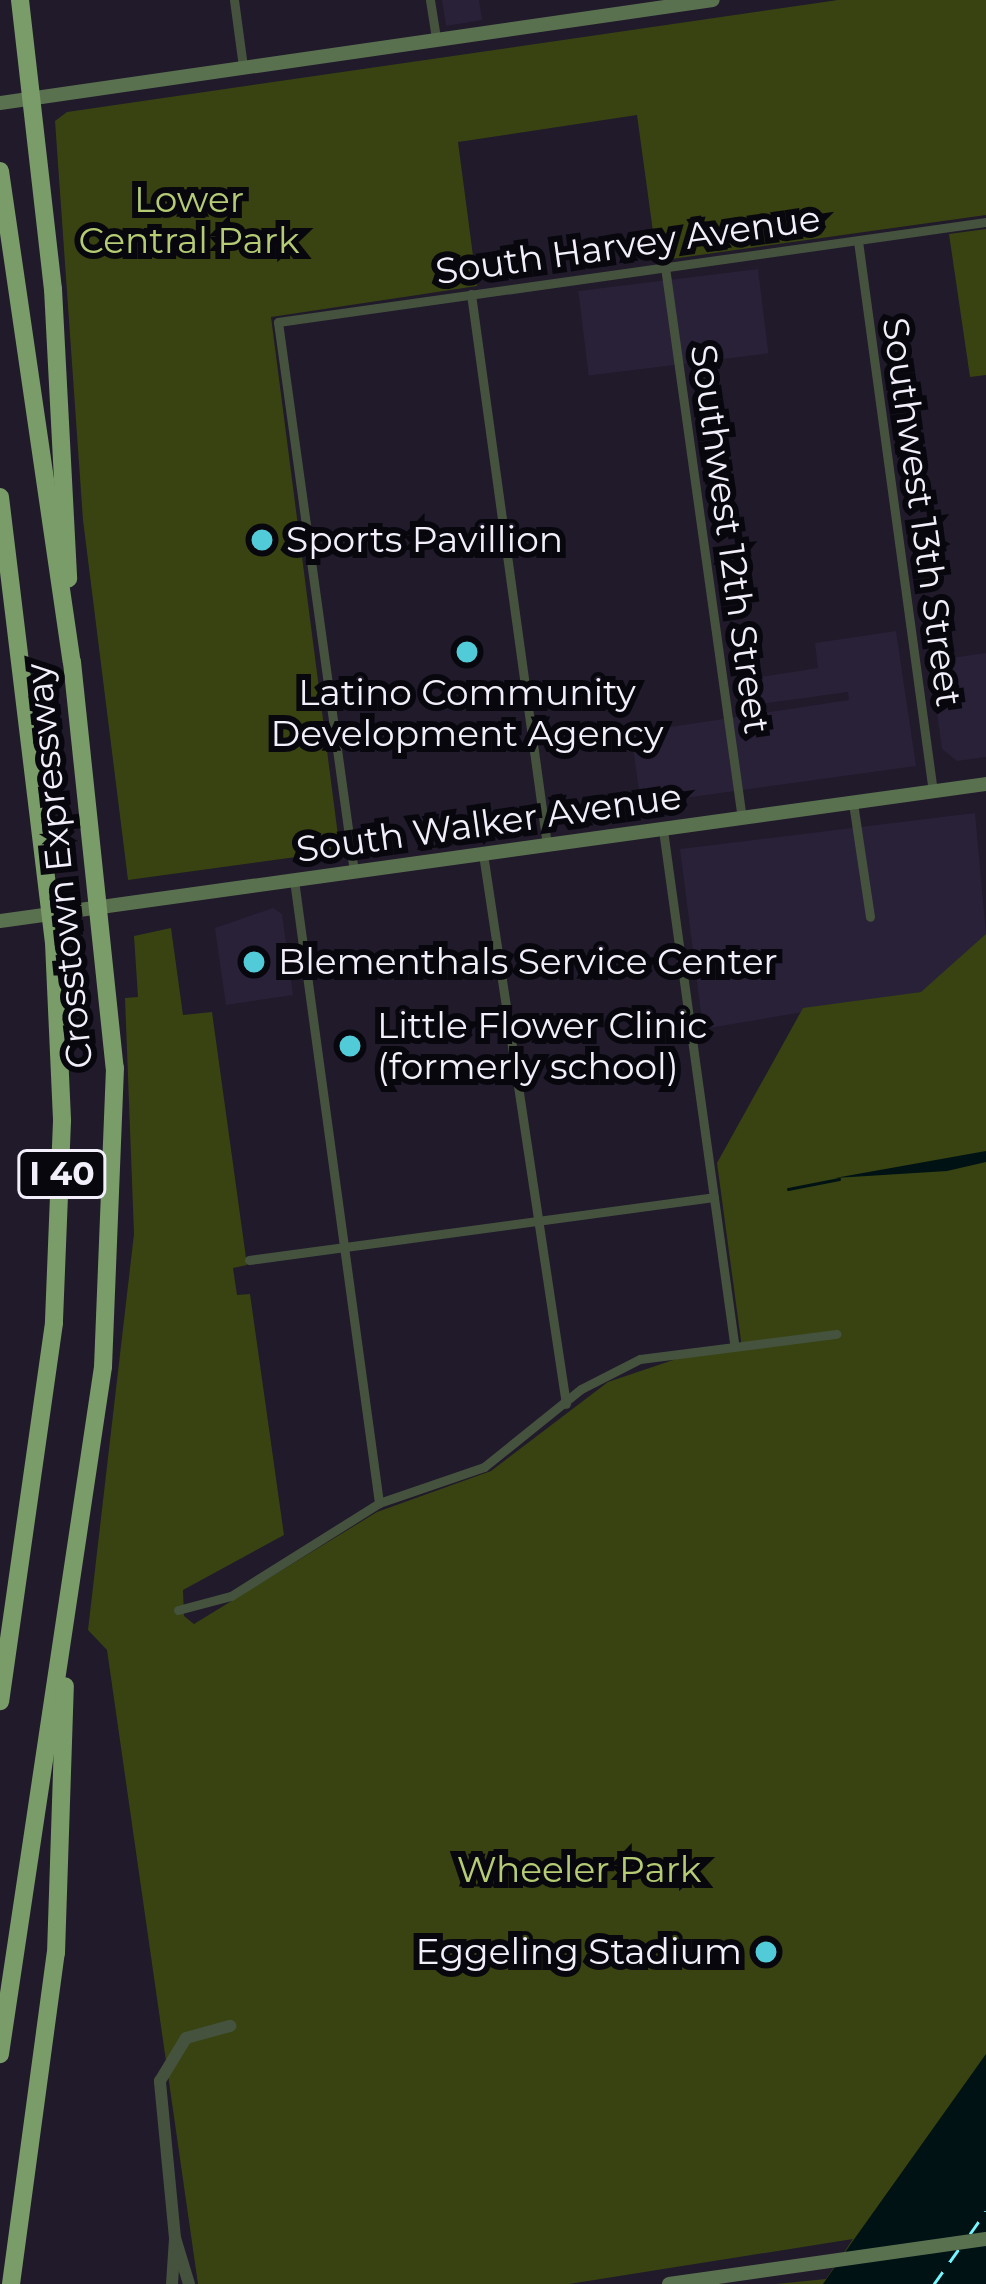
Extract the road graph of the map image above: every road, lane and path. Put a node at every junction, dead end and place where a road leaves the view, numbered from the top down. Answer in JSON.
{"nodes":[{"id":1,"x":20,"y":0,"type":"edge"},
{"id":2,"x":234,"y":0,"type":"edge"},
{"id":3,"x":430,"y":0,"type":"edge"},
{"id":4,"x":713,"y":0,"type":"edge"},
{"id":5,"x":436,"y":39,"type":"junction"},
{"id":6,"x":243,"y":67,"type":"junction"},
{"id":7,"x":0,"y":103,"type":"edge"},
{"id":8,"x":0,"y":172,"type":"edge"},
{"id":9,"x":986,"y":222,"type":"edge"},
{"id":10,"x":858,"y":241,"type":"junction"},
{"id":11,"x":665,"y":267,"type":"junction"},
{"id":12,"x":471,"y":294,"type":"junction"},
{"id":13,"x":1,"y":505,"type":"edge"},
{"id":14,"x":72,"y":662,"type":"junction"},
{"id":15,"x":986,"y":784,"type":"edge"},
{"id":16,"x":933,"y":792,"type":"junction"},
{"id":17,"x":854,"y":802,"type":"junction"},
{"id":18,"x":742,"y":819,"type":"junction"},
{"id":19,"x":662,"y":830,"type":"junction"},
{"id":20,"x":547,"y":845,"type":"junction"},
{"id":21,"x":483,"y":854,"type":"junction"},
{"id":22,"x":354,"y":872,"type":"junction"},
{"id":23,"x":294,"y":880,"type":"junction"},
{"id":24,"x":870,"y":916,"type":"dead end"},
{"id":25,"x":0,"y":921,"type":"edge"},
{"id":26,"x":714,"y":1197,"type":"junction"},
{"id":27,"x":534,"y":1222,"type":"junction"},
{"id":28,"x":345,"y":1248,"type":"junction"},
{"id":29,"x":249,"y":1260,"type":"dead end"},
{"id":30,"x":836,"y":1334,"type":"dead end"},
{"id":31,"x":734,"y":1342,"type":"junction"},
{"id":32,"x":566,"y":1404,"type":"junction"},
{"id":33,"x":380,"y":1503,"type":"junction"},
{"id":34,"x":19,"y":1576,"type":"junction"},
{"id":35,"x":178,"y":1610,"type":"dead end"},
{"id":36,"x":65,"y":1624,"type":"junction"},
{"id":37,"x":0,"y":1640,"type":"edge"},
{"id":38,"x":0,"y":1701,"type":"edge"},
{"id":39,"x":230,"y":2026,"type":"dead end"},
{"id":40,"x":0,"y":2054,"type":"edge"},
{"id":41,"x":175,"y":2238,"type":"junction"},
{"id":42,"x":986,"y":2239,"type":"edge"},
{"id":43,"x":11,"y":2284,"type":"edge"},
{"id":44,"x":172,"y":2284,"type":"edge"},
{"id":45,"x":189,"y":2284,"type":"edge"},
{"id":46,"x":669,"y":2284,"type":"edge"}],
"edges":[{"from":1,"to":14,"type":"highway"},
{"from":2,"to":6,"type":"street"},
{"from":3,"to":5,"type":"street"},
{"from":4,"to":5,"type":"main road"},
{"from":5,"to":6,"type":"main road"},
{"from":6,"to":7,"type":"main road"},
{"from":8,"to":14,"type":"highway","name":"Crosstown Expressway","number":"I 40"},
{"from":9,"to":10,"type":"street","name":"South Harvey Avenue"},
{"from":10,"to":11,"type":"street","name":"South Harvey Avenue"},
{"from":10,"to":16,"type":"street","name":"Southwest 13th Street"},
{"from":11,"to":12,"type":"street","name":"South Harvey Avenue"},
{"from":11,"to":18,"type":"street","name":"Southwest 12th Street"},
{"from":12,"to":20,"type":"street"},
{"from":12,"to":22,"type":"street","name":"South Harvey Avenue"},
{"from":13,"to":34,"type":"highway","name":"Crosstown Expressway","number":"I 40"},
{"from":14,"to":36,"type":"highway","name":"Crosstown Expressway","number":"I 40"},
{"from":15,"to":16,"type":"main road","name":"South Walker Avenue"},
{"from":16,"to":17,"type":"main road","name":"South Walker Avenue"},
{"from":17,"to":18,"type":"main road","name":"South Walker Avenue"},
{"from":17,"to":24,"type":"street"},
{"from":18,"to":19,"type":"main road","name":"South Walker Avenue"},
{"from":19,"to":20,"type":"main road","name":"South Walker Avenue"},
{"from":19,"to":26,"type":"street"},
{"from":20,"to":21,"type":"main road","name":"South Walker Avenue"},
{"from":21,"to":22,"type":"main road","name":"South Walker Avenue"},
{"from":21,"to":27,"type":"street"},
{"from":22,"to":23,"type":"main road","name":"South Walker Avenue"},
{"from":23,"to":25,"type":"main road","name":"South Walker Avenue"},
{"from":23,"to":28,"type":"street"},
{"from":26,"to":27,"type":"street"},
{"from":26,"to":31,"type":"street"},
{"from":27,"to":28,"type":"street"},
{"from":27,"to":32,"type":"street"},
{"from":28,"to":29,"type":"street"},
{"from":28,"to":33,"type":"street"},
{"from":30,"to":31,"type":"street"},
{"from":31,"to":32,"type":"street"},
{"from":32,"to":33,"type":"street"},
{"from":33,"to":35,"type":"street"},
{"from":34,"to":37,"type":"highway"},
{"from":34,"to":38,"type":"highway","name":"Crosstown Expressway","number":"I 40"},
{"from":36,"to":40,"type":"highway","name":"Crosstown Expressway","number":"I 40"},
{"from":36,"to":43,"type":"highway"},
{"from":39,"to":41,"type":"street"},
{"from":41,"to":44,"type":"street"},
{"from":41,"to":45,"type":"street"},
{"from":42,"to":46,"type":"main road"}]}
